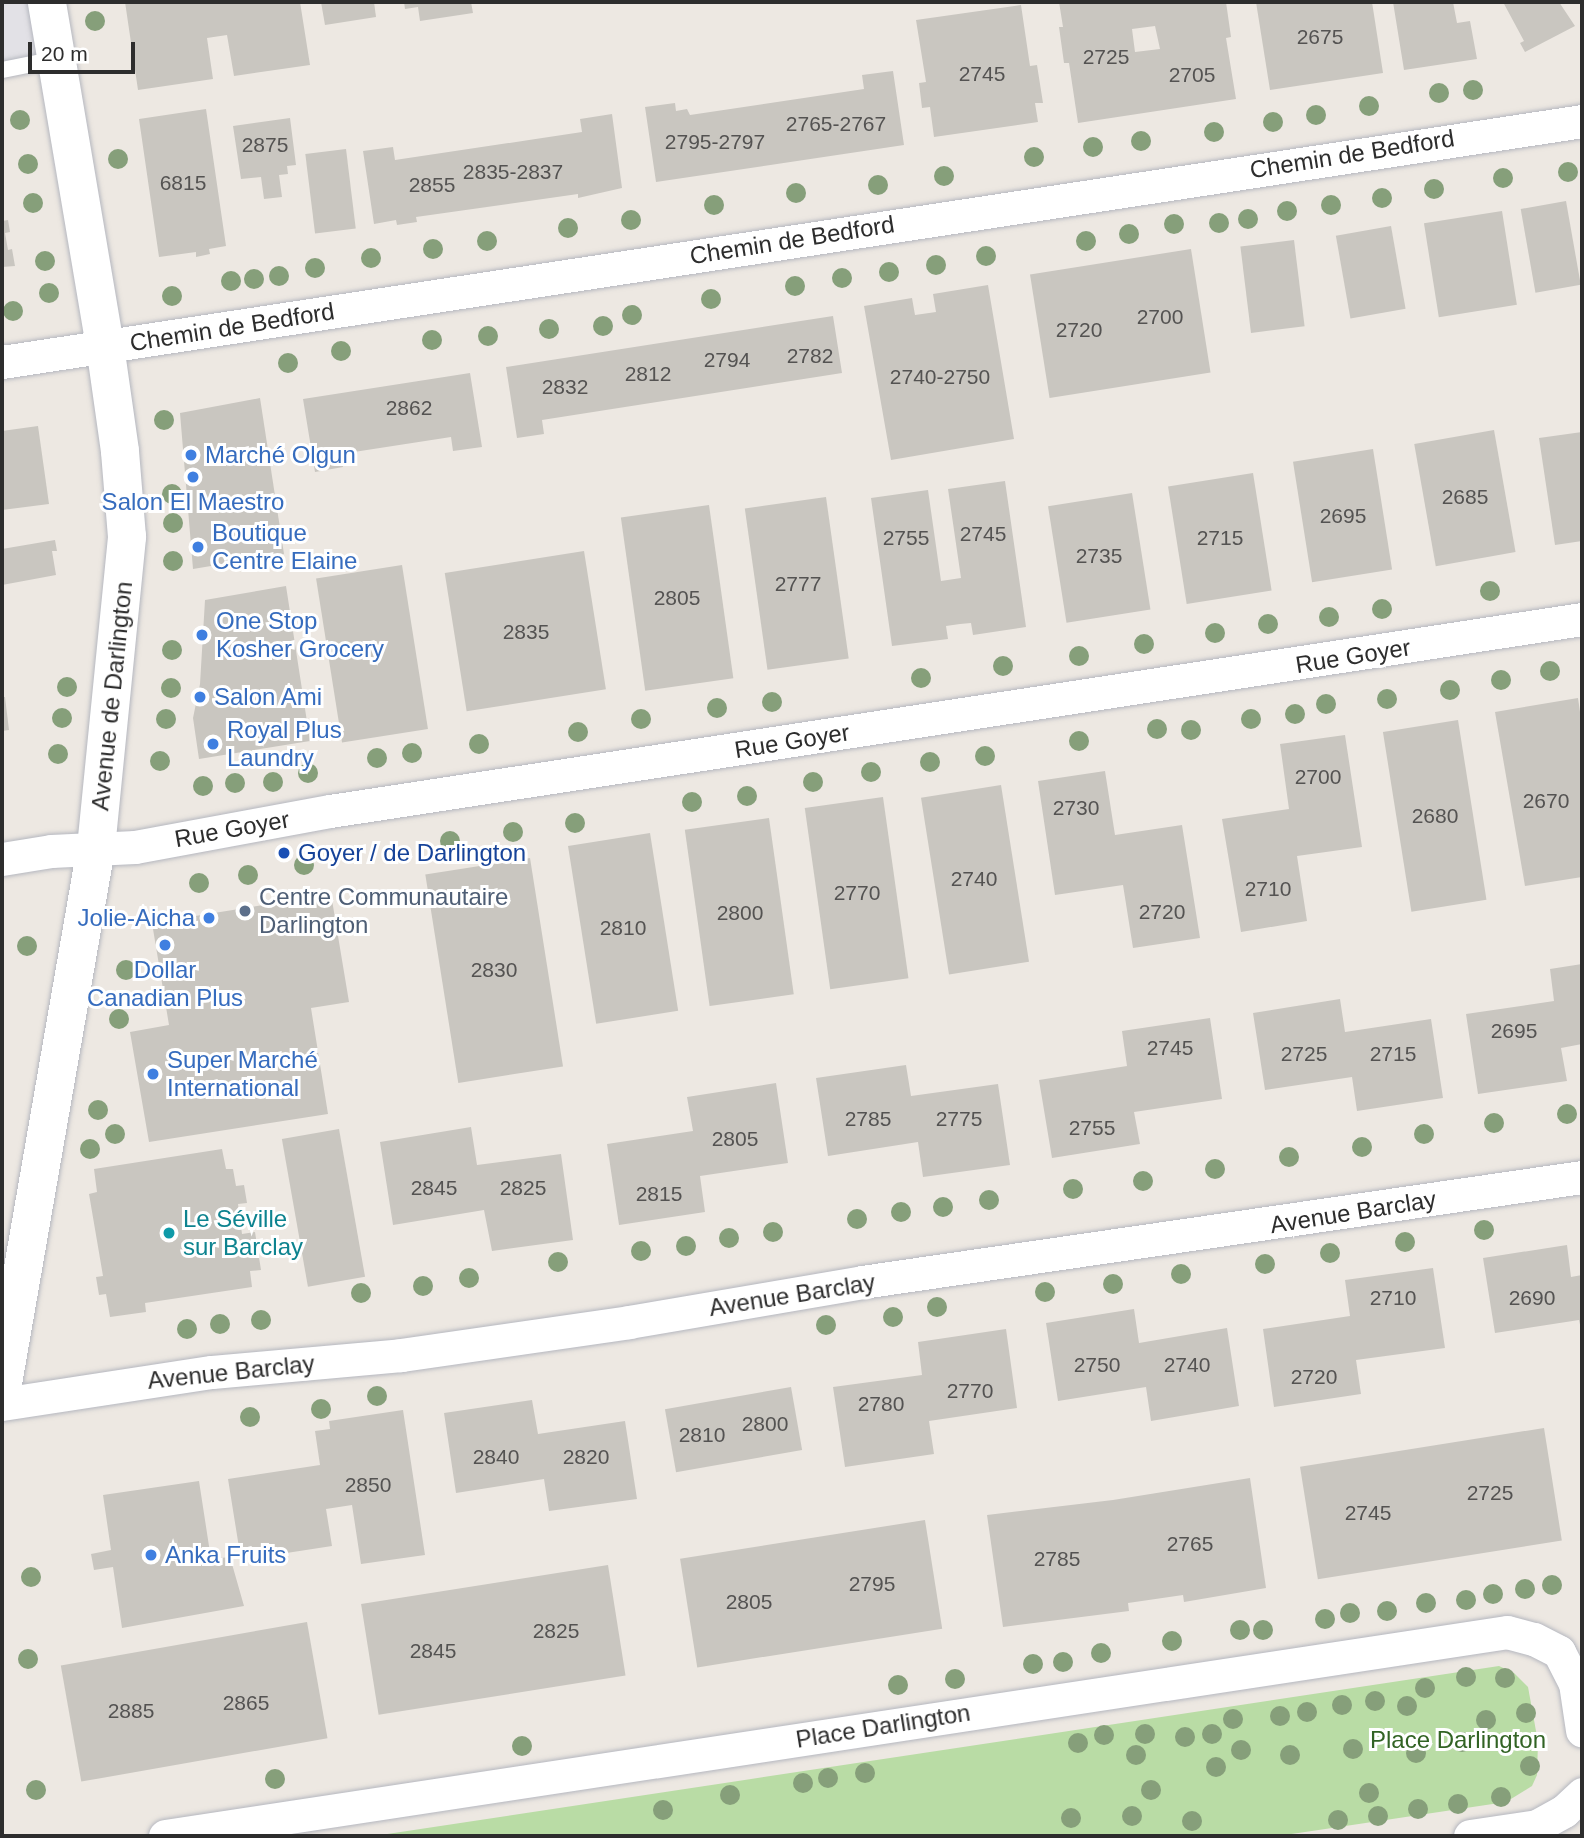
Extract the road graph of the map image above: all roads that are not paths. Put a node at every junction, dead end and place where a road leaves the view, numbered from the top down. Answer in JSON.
{"nodes":[{"id":1,"x":47,"y":2,"type":"edge"},
{"id":2,"x":57,"y":59,"type":"junction"},
{"id":3,"x":2,"y":70,"type":"edge"},
{"id":4,"x":1582,"y":121,"type":"edge"},
{"id":5,"x":105,"y":346,"type":"junction"},
{"id":6,"x":2,"y":362,"type":"edge"},
{"id":7,"x":1582,"y":620,"type":"edge"},
{"id":8,"x":96,"y":848,"type":"junction"},
{"id":9,"x":2,"y":859,"type":"edge"},
{"id":10,"x":1582,"y":1177,"type":"edge"},
{"id":11,"x":2,"y":1389,"type":"edge"},
{"id":12,"x":2,"y":1404,"type":"edge"},
{"id":13,"x":1582,"y":1730,"type":"edge"},
{"id":14,"x":1582,"y":1794,"type":"edge"},
{"id":15,"x":164,"y":1836,"type":"edge"},
{"id":16,"x":1470,"y":1836,"type":"edge"}],
"edges":[{"from":1,"to":2,"type":"street","name":"Avenue de Darlington"},
{"from":2,"to":3,"type":"lane"},
{"from":2,"to":5,"type":"street","name":"Avenue de Darlington"},
{"from":4,"to":5,"type":"street","name":"Chemin de Bedford"},
{"from":5,"to":6,"type":"street","name":"Chemin de Bedford"},
{"from":5,"to":8,"type":"street","name":"Avenue de Darlington"},
{"from":7,"to":8,"type":"street","name":"Rue Goyer"},
{"from":8,"to":9,"type":"street","name":"Rue Goyer"},
{"from":8,"to":11,"type":"street","name":"Avenue de Darlington"},
{"from":10,"to":12,"type":"street","name":"Avenue Barclay"},
{"from":13,"to":15,"type":"street","name":"Place Darlington"},
{"from":14,"to":16,"type":"street"}]}
